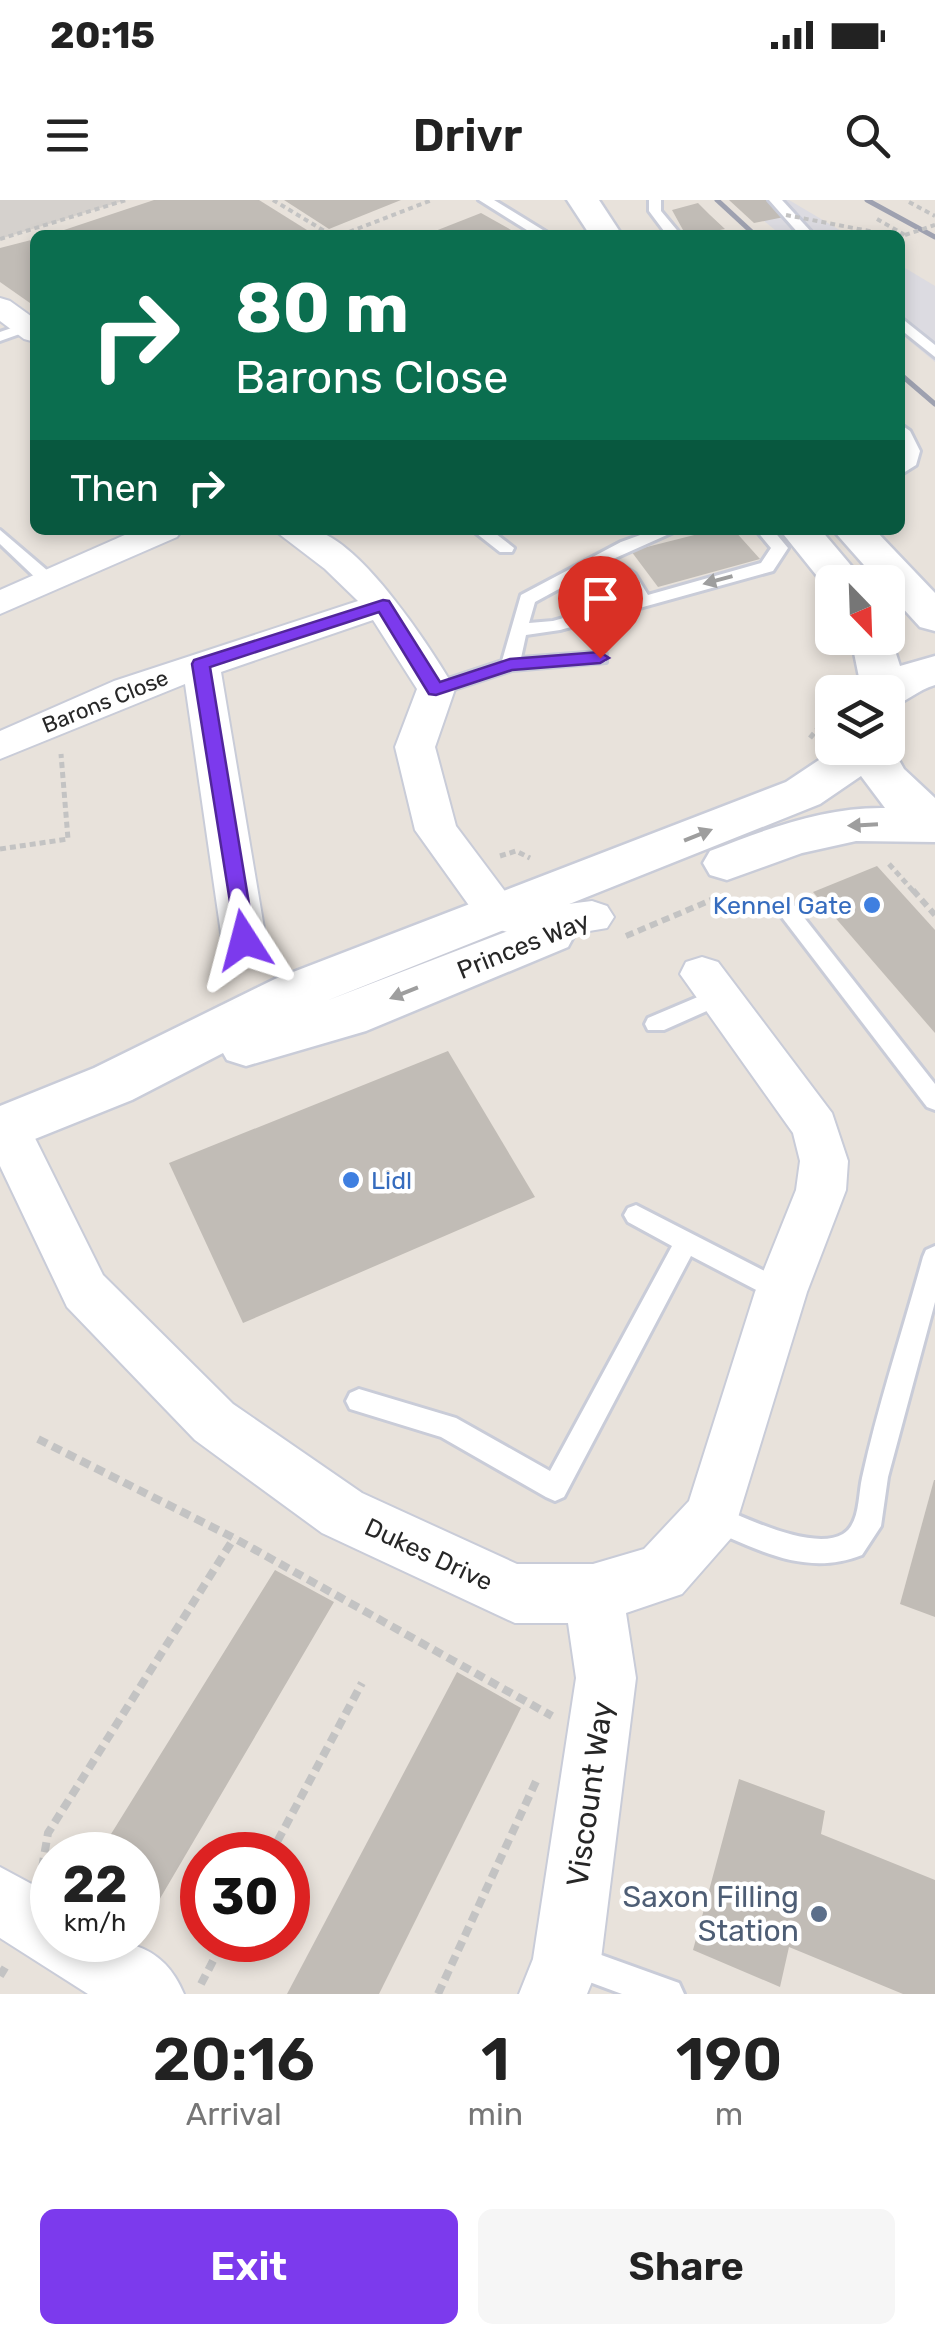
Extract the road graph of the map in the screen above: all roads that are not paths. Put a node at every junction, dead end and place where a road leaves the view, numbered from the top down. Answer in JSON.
{"nodes":[{"id":1,"x":485,"y":200,"type":"edge"},
{"id":2,"x":544,"y":200,"type":"edge"},
{"id":3,"x":583,"y":200,"type":"edge"},
{"id":4,"x":654,"y":200,"type":"edge"},
{"id":5,"x":775,"y":200,"type":"edge"},
{"id":6,"x":536,"y":230,"type":"edge"},
{"id":7,"x":561,"y":230,"type":"edge"},
{"id":8,"x":603,"y":230,"type":"edge"},
{"id":9,"x":670,"y":230,"type":"edge"},
{"id":10,"x":802,"y":230,"type":"edge"},
{"id":11,"x":0,"y":307,"type":"edge"},
{"id":12,"x":905,"y":326,"type":"edge"},
{"id":13,"x":20,"y":332,"type":"edge"},
{"id":14,"x":935,"y":353,"type":"edge"},
{"id":15,"x":905,"y":434,"type":"edge"},
{"id":16,"x":905,"y":468,"type":"edge"},
{"id":17,"x":0,"y":535,"type":"edge"},
{"id":18,"x":155,"y":535,"type":"edge"},
{"id":19,"x":303,"y":535,"type":"edge"},
{"id":20,"x":487,"y":535,"type":"edge"},
{"id":21,"x":658,"y":535,"type":"edge"},
{"id":22,"x":768,"y":535,"type":"edge"},
{"id":23,"x":804,"y":535,"type":"edge"},
{"id":24,"x":859,"y":535,"type":"edge"},
{"id":25,"x":506,"y":548,"type":"dead end"},
{"id":26,"x":602,"y":559,"type":"junction"},
{"id":27,"x":830,"y":565,"type":"edge"},
{"id":28,"x":50,"y":581,"type":"junction"},
{"id":29,"x":644,"y":601,"type":"junction"},
{"id":30,"x":0,"y":603,"type":"edge"},
{"id":31,"x":383,"y":605,"type":"junction"},
{"id":32,"x":935,"y":618,"type":"edge"},
{"id":33,"x":520,"y":630,"type":"junction"},
{"id":34,"x":600,"y":658,"type":"dead end"},
{"id":35,"x":201,"y":664,"type":"junction"},
{"id":36,"x":510,"y":664,"type":"junction"},
{"id":37,"x":935,"y":670,"type":"edge"},
{"id":38,"x":905,"y":679,"type":"edge"},
{"id":39,"x":436,"y":690,"type":"junction"},
{"id":40,"x":0,"y":746,"type":"edge"},
{"id":41,"x":844,"y":765,"type":"edge"},
{"id":42,"x":876,"y":765,"type":"edge"},
{"id":43,"x":935,"y":823,"type":"edge"},
{"id":44,"x":788,"y":912,"type":"dead end"},
{"id":45,"x":498,"y":914,"type":"junction"},
{"id":46,"x":592,"y":918,"type":"junction"},
{"id":47,"x":244,"y":940,"type":"dead end"},
{"id":48,"x":711,"y":985,"type":"joint"},
{"id":49,"x":656,"y":1024,"type":"dead end"},
{"id":50,"x":114,"y":1084,"type":"junction"},
{"id":51,"x":935,"y":1100,"type":"edge"},
{"id":52,"x":3,"y":1129,"type":"edge"},
{"id":53,"x":636,"y":1215,"type":"dead end"},
{"id":54,"x":686,"y":1242,"type":"junction"},
{"id":55,"x":935,"y":1257,"type":"edge"},
{"id":56,"x":781,"y":1292,"type":"junction"},
{"id":57,"x":359,"y":1401,"type":"dead end"},
{"id":58,"x":712,"y":1517,"type":"junction"},
{"id":59,"x":593,"y":1592,"type":"junction"},
{"id":60,"x":98,"y":1962,"type":"edge"},
{"id":61,"x":560,"y":1976,"type":"edge"},
{"id":62,"x":150,"y":1994,"type":"edge"},
{"id":63,"x":668,"y":1994,"type":"edge"}],
"edges":[{"from":1,"to":6,"type":"lane"},
{"from":2,"to":7,"type":"street"},
{"from":3,"to":8,"type":"street"},
{"from":4,"to":9,"type":"lane"},
{"from":5,"to":10,"type":"lane"},
{"from":11,"to":13,"type":"street"},
{"from":12,"to":14,"type":"lane"},
{"from":15,"to":16,"type":"lane"},
{"from":17,"to":28,"type":"lane"},
{"from":18,"to":28,"type":"street"},
{"from":19,"to":31,"type":"street"},
{"from":20,"to":25,"type":"lane"},
{"from":21,"to":26,"type":"lane"},
{"from":22,"to":29,"type":"lane","one_way":true},
{"from":23,"to":27,"type":"street"},
{"from":24,"to":32,"type":"street"},
{"from":26,"to":29,"type":"lane"},
{"from":26,"to":33,"type":"lane"},
{"from":28,"to":30,"type":"street"},
{"from":29,"to":33,"type":"lane"},
{"from":31,"to":35,"type":"street","name":"Barons Close"},
{"from":31,"to":39,"type":"street"},
{"from":33,"to":36,"type":"lane"},
{"from":34,"to":36,"type":"lane"},
{"from":35,"to":40,"type":"street","name":"Barons Close"},
{"from":35,"to":47,"type":"street"},
{"from":36,"to":39,"type":"lane"},
{"from":37,"to":38,"type":"street"},
{"from":39,"to":45,"type":"street"},
{"from":45,"to":41,"type":"street","name":"Princes Way","one_way":true},
{"from":42,"to":43,"type":"street"},
{"from":43,"to":46,"type":"street","name":"Princes Way","one_way":true},
{"from":44,"to":51,"type":"lane"},
{"from":45,"to":46,"type":"street"},
{"from":45,"to":50,"type":"street","name":"Princes Way"},
{"from":46,"to":50,"type":"street","name":"Princes Way","one_way":true},
{"from":48,"to":49,"type":"lane"},
{"from":48,"to":56,"type":"street","name":"Dukes Drive"},
{"from":50,"to":52,"type":"street","name":"Princes Way"},
{"from":52,"to":59,"type":"street","name":"Dukes Drive"},
{"from":53,"to":54,"type":"lane"},
{"from":54,"to":56,"type":"lane"},
{"from":54,"to":57,"type":"lane"},
{"from":55,"to":58,"type":"lane"},
{"from":56,"to":58,"type":"street","name":"Dukes Drive"},
{"from":58,"to":59,"type":"street","name":"Dukes Drive"},
{"from":59,"to":61,"type":"street","name":"Viscount Way"},
{"from":60,"to":62,"type":"street"},
{"from":61,"to":63,"type":"lane"}]}
